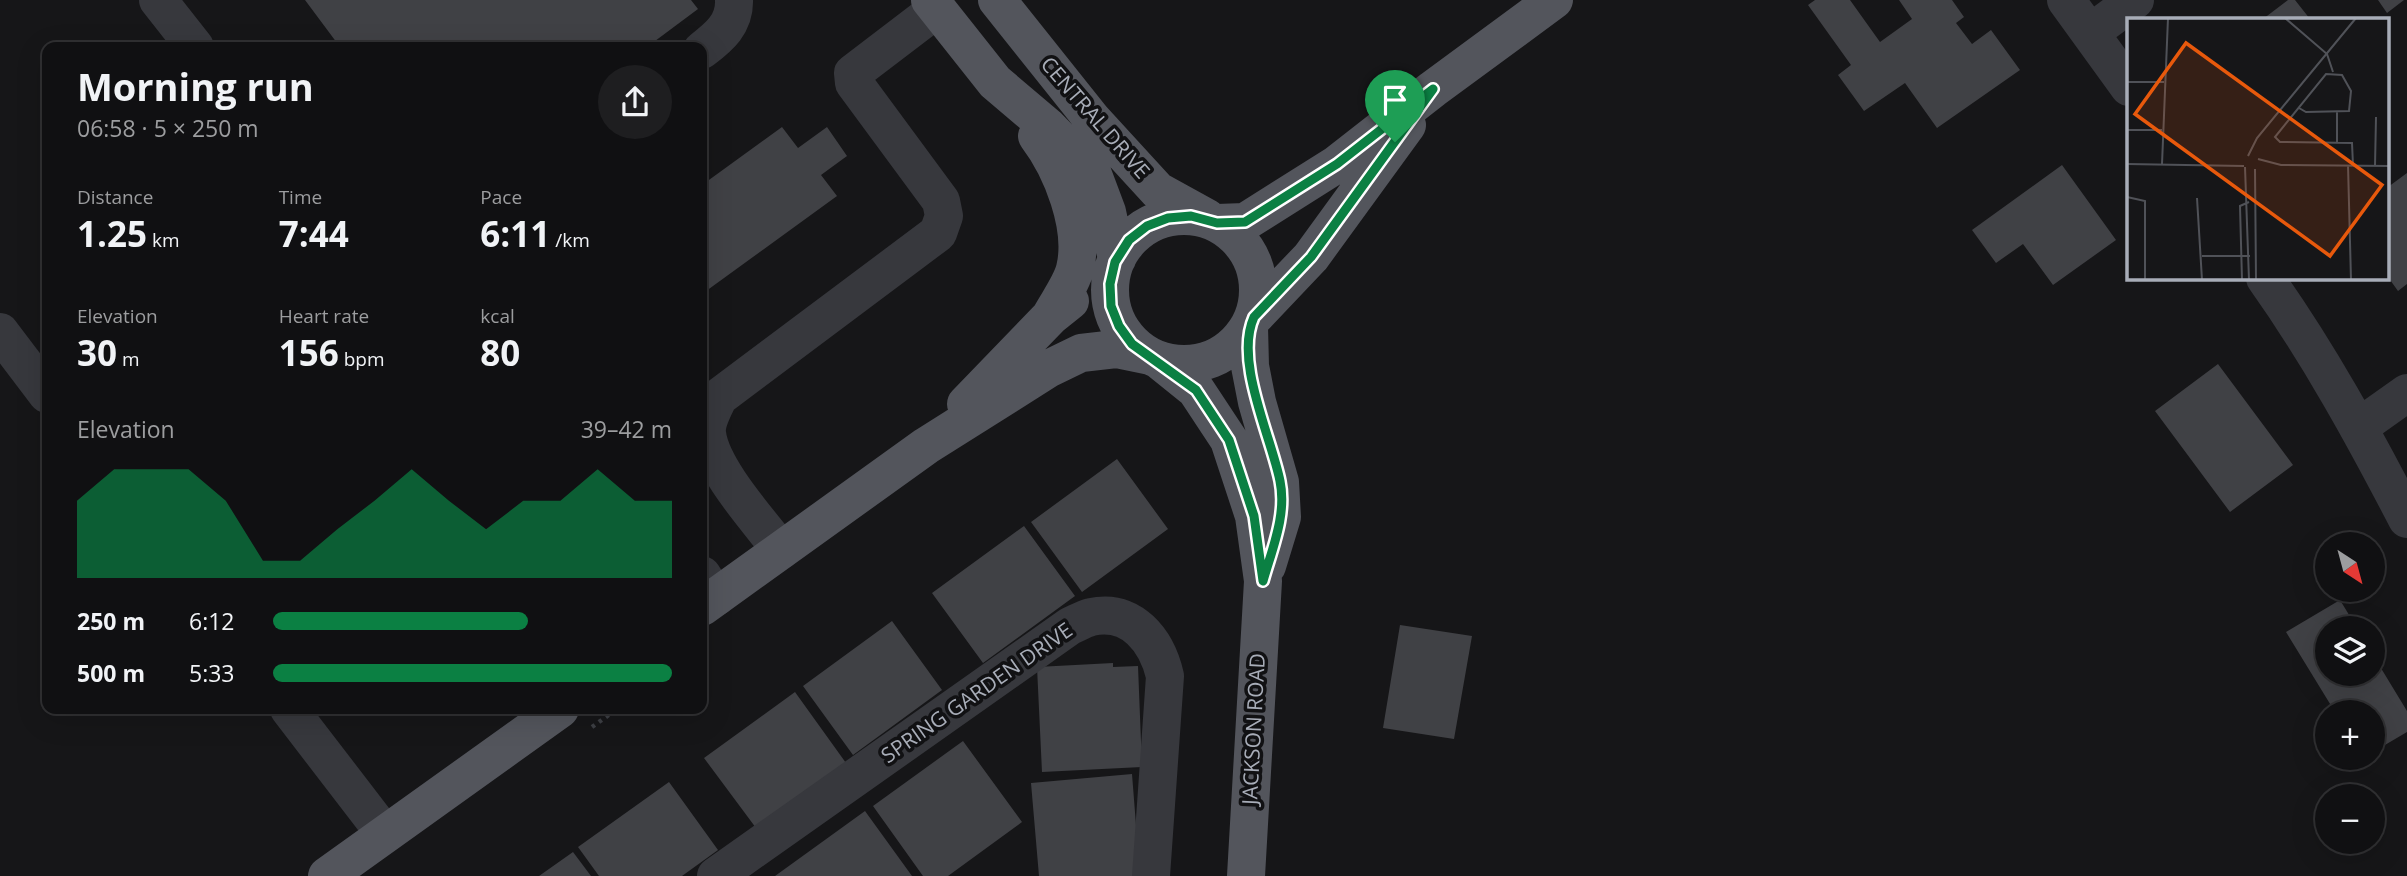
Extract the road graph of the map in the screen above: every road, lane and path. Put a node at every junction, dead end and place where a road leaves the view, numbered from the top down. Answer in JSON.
{"nodes":[{"id":1,"x":158,"y":0,"type":"edge"},
{"id":2,"x":734,"y":0,"type":"edge"},
{"id":3,"x":997,"y":0,"type":"edge"},
{"id":4,"x":1554,"y":0,"type":"edge"},
{"id":5,"x":2066,"y":0,"type":"edge"},
{"id":6,"x":2135,"y":0,"type":"edge"},
{"id":7,"x":934,"y":4,"type":"edge"},
{"id":8,"x":2090,"y":33,"type":"junction"},
{"id":9,"x":191,"y":42,"type":"edge"},
{"id":10,"x":707,"y":46,"type":"edge"},
{"id":11,"x":995,"y":82,"type":"junction"},
{"id":12,"x":2127,"y":84,"type":"edge"},
{"id":13,"x":1433,"y":89,"type":"junction"},
{"id":14,"x":1213,"y":221,"type":"junction"},
{"id":15,"x":1116,"y":260,"type":"junction"},
{"id":16,"x":2266,"y":280,"type":"edge"},
{"id":17,"x":1050,"y":317,"type":"junction"},
{"id":18,"x":1252,"y":322,"type":"junction"},
{"id":19,"x":0,"y":332,"type":"edge"},
{"id":20,"x":1155,"y":359,"type":"junction"},
{"id":21,"x":42,"y":387,"type":"edge"},
{"id":22,"x":2407,"y":393,"type":"edge"},
{"id":23,"x":2359,"y":427,"type":"junction"},
{"id":24,"x":926,"y":446,"type":"junction"},
{"id":25,"x":2407,"y":519,"type":"edge"},
{"id":26,"x":781,"y":550,"type":"junction"},
{"id":27,"x":1263,"y":581,"type":"junction"},
{"id":28,"x":707,"y":593,"type":"edge"},
{"id":29,"x":293,"y":714,"type":"edge"},
{"id":30,"x":553,"y":714,"type":"edge"},
{"id":31,"x":385,"y":834,"type":"junction"},
{"id":32,"x":343,"y":872,"type":"edge"},
{"id":33,"x":716,"y":876,"type":"edge"},
{"id":34,"x":1151,"y":876,"type":"edge"},
{"id":35,"x":1246,"y":876,"type":"edge"}],
"edges":[{"from":1,"to":9,"type":"street"},
{"from":2,"to":10,"type":"street"},
{"from":3,"to":14,"type":"main road","name":"CENTRAL DRIVE"},
{"from":4,"to":13,"type":"main road"},
{"from":5,"to":8,"type":"street"},
{"from":6,"to":8,"type":"street"},
{"from":7,"to":11,"type":"main road","name":"CENTRAL DRIVE"},
{"from":7,"to":26,"type":"street"},
{"from":8,"to":12,"type":"street"},
{"from":11,"to":15,"type":"main road","name":"CENTRAL DRIVE"},
{"from":11,"to":17,"type":"main road"},
{"from":13,"to":14,"type":"main road"},
{"from":13,"to":18,"type":"main road"},
{"from":14,"to":15,"type":"main road"},
{"from":14,"to":18,"type":"main road"},
{"from":15,"to":17,"type":"main road"},
{"from":15,"to":20,"type":"main road"},
{"from":16,"to":23,"type":"street"},
{"from":17,"to":24,"type":"main road"},
{"from":18,"to":20,"type":"main road"},
{"from":18,"to":27,"type":"main road","name":"JACKSON ROAD"},
{"from":19,"to":21,"type":"street"},
{"from":20,"to":24,"type":"main road"},
{"from":20,"to":27,"type":"main road","name":"JACKSON ROAD"},
{"from":22,"to":23,"type":"street"},
{"from":23,"to":25,"type":"street"},
{"from":24,"to":26,"type":"main road"},
{"from":26,"to":28,"type":"main road"},
{"from":27,"to":35,"type":"main road","name":"JACKSON ROAD"},
{"from":29,"to":31,"type":"street"},
{"from":30,"to":31,"type":"main road"},
{"from":31,"to":32,"type":"main road"},
{"from":33,"to":34,"type":"street","name":"SPRING GARDEN DRIVE"}]}
